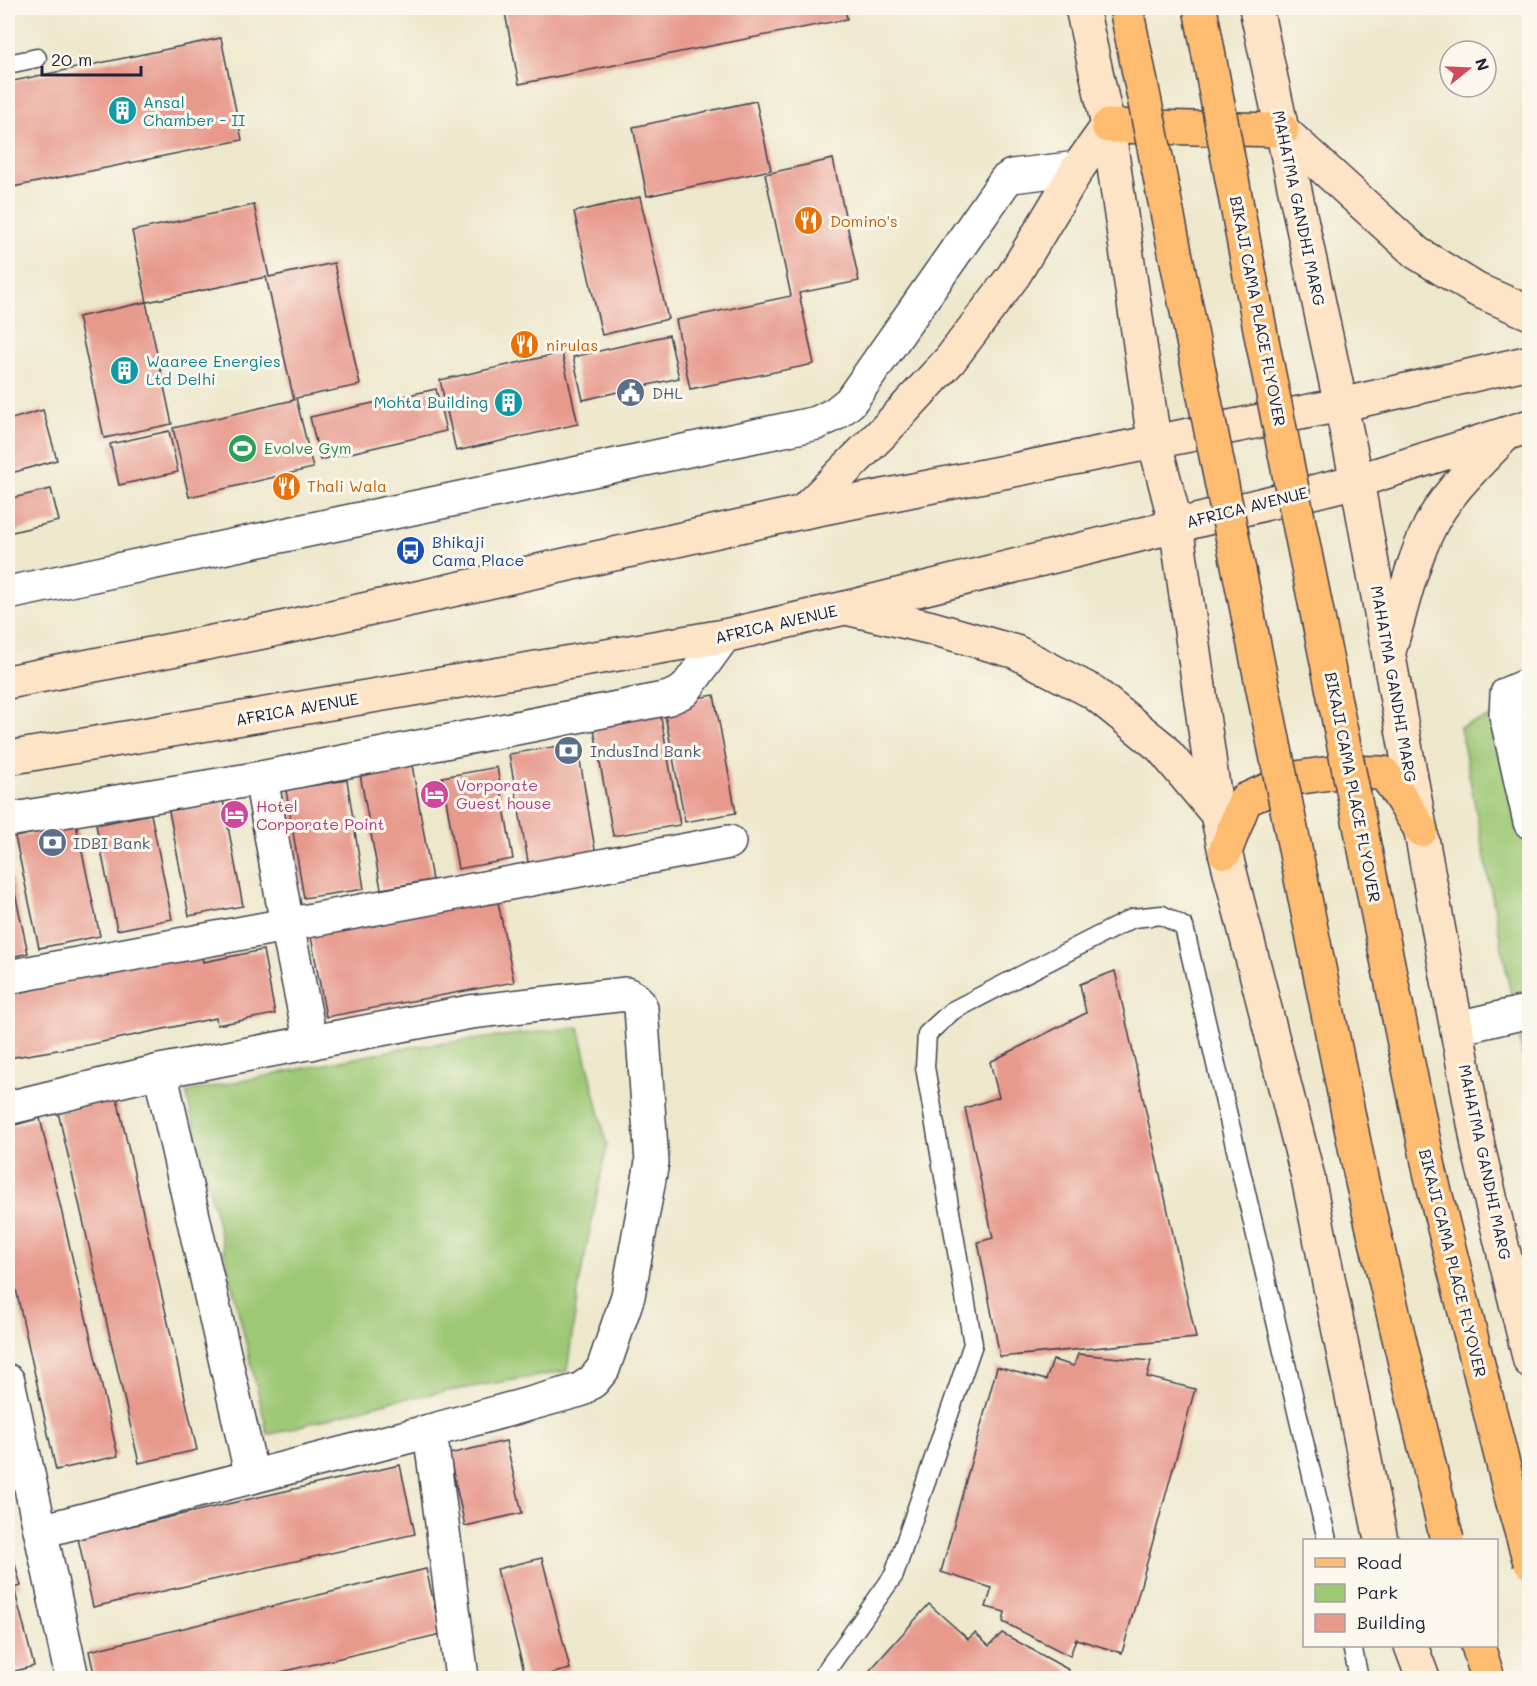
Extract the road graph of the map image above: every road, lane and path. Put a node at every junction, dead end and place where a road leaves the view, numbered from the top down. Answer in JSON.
{"nodes":[{"id":1,"x":1082,"y":8,"type":"edge"},
{"id":2,"x":1126,"y":8,"type":"edge"},
{"id":3,"x":1200,"y":8,"type":"edge"},
{"id":4,"x":1256,"y":8,"type":"edge"},
{"id":5,"x":37,"y":58,"type":"dead end"},
{"id":6,"x":8,"y":64,"type":"edge"},
{"id":7,"x":1108,"y":126,"type":"junction"},
{"id":8,"x":1282,"y":130,"type":"junction"},
{"id":9,"x":1078,"y":168,"type":"junction"},
{"id":10,"x":1530,"y":313,"type":"edge"},
{"id":11,"x":1530,"y":362,"type":"edge"},
{"id":12,"x":1340,"y":405,"type":"junction"},
{"id":13,"x":1519,"y":429,"type":"edge"},
{"id":14,"x":1154,"y":440,"type":"junction"},
{"id":15,"x":1357,"y":481,"type":"junction"},
{"id":16,"x":803,"y":512,"type":"junction"},
{"id":17,"x":1176,"y":525,"type":"junction"},
{"id":18,"x":8,"y":593,"type":"edge"},
{"id":19,"x":845,"y":608,"type":"junction"},
{"id":20,"x":724,"y":636,"type":"junction"},
{"id":21,"x":1389,"y":653,"type":"junction"},
{"id":22,"x":8,"y":682,"type":"edge"},
{"id":23,"x":1530,"y":684,"type":"edge"},
{"id":24,"x":8,"y":758,"type":"edge"},
{"id":25,"x":261,"y":778,"type":"junction"},
{"id":26,"x":1217,"y":814,"type":"junction"},
{"id":27,"x":8,"y":820,"type":"edge"},
{"id":28,"x":1530,"y":822,"type":"edge"},
{"id":29,"x":1421,"y":830,"type":"junction"},
{"id":30,"x":729,"y":842,"type":"dead end"},
{"id":31,"x":1225,"y":852,"type":"junction"},
{"id":32,"x":287,"y":925,"type":"junction"},
{"id":33,"x":8,"y":977,"type":"edge"},
{"id":34,"x":1530,"y":1011,"type":"edge"},
{"id":35,"x":1457,"y":1028,"type":"junction"},
{"id":36,"x":311,"y":1042,"type":"junction"},
{"id":37,"x":160,"y":1071,"type":"junction"},
{"id":38,"x":8,"y":1108,"type":"edge"},
{"id":39,"x":1530,"y":1361,"type":"edge"},
{"id":40,"x":8,"y":1381,"type":"edge"},
{"id":41,"x":430,"y":1431,"type":"junction"},
{"id":42,"x":252,"y":1477,"type":"junction"},
{"id":43,"x":41,"y":1531,"type":"junction"},
{"id":44,"x":1327,"y":1539,"type":"edge"},
{"id":45,"x":1381,"y":1539,"type":"edge"},
{"id":46,"x":1447,"y":1539,"type":"edge"},
{"id":47,"x":1530,"y":1562,"type":"edge"},
{"id":48,"x":1352,"y":1647,"type":"edge"},
{"id":49,"x":1411,"y":1647,"type":"edge"},
{"id":50,"x":1478,"y":1647,"type":"edge"},
{"id":51,"x":72,"y":1678,"type":"edge"},
{"id":52,"x":462,"y":1678,"type":"edge"},
{"id":53,"x":821,"y":1678,"type":"edge"},
{"id":54,"x":1359,"y":1678,"type":"edge"},
{"id":55,"x":1423,"y":1678,"type":"edge"},
{"id":56,"x":1488,"y":1678,"type":"edge"}],
"edges":[{"from":1,"to":7,"type":"main road"},
{"from":2,"to":46,"type":"main road","bridge":true},
{"from":3,"to":47,"type":"main road","name":"BIKAJI CAMA PLACE FLYOVER","bridge":true},
{"from":4,"to":8,"type":"main road","name":"MAHATMA GANDHI MARG"},
{"from":5,"to":6,"type":"lane"},
{"from":7,"to":8,"type":"main road"},
{"from":7,"to":9,"type":"main road"},
{"from":7,"to":14,"type":"main road"},
{"from":8,"to":10,"type":"main road"},
{"from":8,"to":12,"type":"main road","name":"MAHATMA GANDHI MARG"},
{"from":9,"to":16,"type":"main road"},
{"from":9,"to":18,"type":"street"},
{"from":11,"to":12,"type":"main road"},
{"from":12,"to":14,"type":"main road"},
{"from":12,"to":15,"type":"main road","name":"MAHATMA GANDHI MARG"},
{"from":13,"to":15,"type":"main road","name":"AFRICA AVENUE"},
{"from":13,"to":21,"type":"main road"},
{"from":14,"to":16,"type":"main road"},
{"from":14,"to":17,"type":"main road"},
{"from":15,"to":17,"type":"main road","name":"AFRICA AVENUE"},
{"from":15,"to":21,"type":"main road","name":"MAHATMA GANDHI MARG"},
{"from":16,"to":22,"type":"main road"},
{"from":17,"to":19,"type":"main road","name":"AFRICA AVENUE"},
{"from":17,"to":26,"type":"main road"},
{"from":19,"to":20,"type":"main road","name":"AFRICA AVENUE"},
{"from":19,"to":26,"type":"main road"},
{"from":20,"to":24,"type":"main road","name":"AFRICA AVENUE"},
{"from":20,"to":25,"type":"street"},
{"from":21,"to":29,"type":"main road","name":"MAHATMA GANDHI MARG"},
{"from":23,"to":28,"type":"street"},
{"from":25,"to":27,"type":"street"},
{"from":25,"to":32,"type":"street"},
{"from":26,"to":31,"type":"main road"},
{"from":29,"to":31,"type":"main road"},
{"from":29,"to":35,"type":"main road","name":"MAHATMA GANDHI MARG"},
{"from":30,"to":32,"type":"street"},
{"from":31,"to":45,"type":"main road"},
{"from":32,"to":33,"type":"street"},
{"from":32,"to":36,"type":"street"},
{"from":34,"to":35,"type":"street"},
{"from":35,"to":39,"type":"main road","name":"MAHATMA GANDHI MARG"},
{"from":36,"to":37,"type":"street"},
{"from":36,"to":41,"type":"street"},
{"from":37,"to":38,"type":"street"},
{"from":37,"to":42,"type":"street"},
{"from":40,"to":43,"type":"street"},
{"from":41,"to":42,"type":"street"},
{"from":41,"to":52,"type":"street"},
{"from":42,"to":43,"type":"street"},
{"from":43,"to":51,"type":"street"},
{"from":44,"to":53,"type":"lane"},
{"from":48,"to":54,"type":"lane"},
{"from":49,"to":55,"type":"main road"},
{"from":50,"to":56,"type":"main road"}]}
